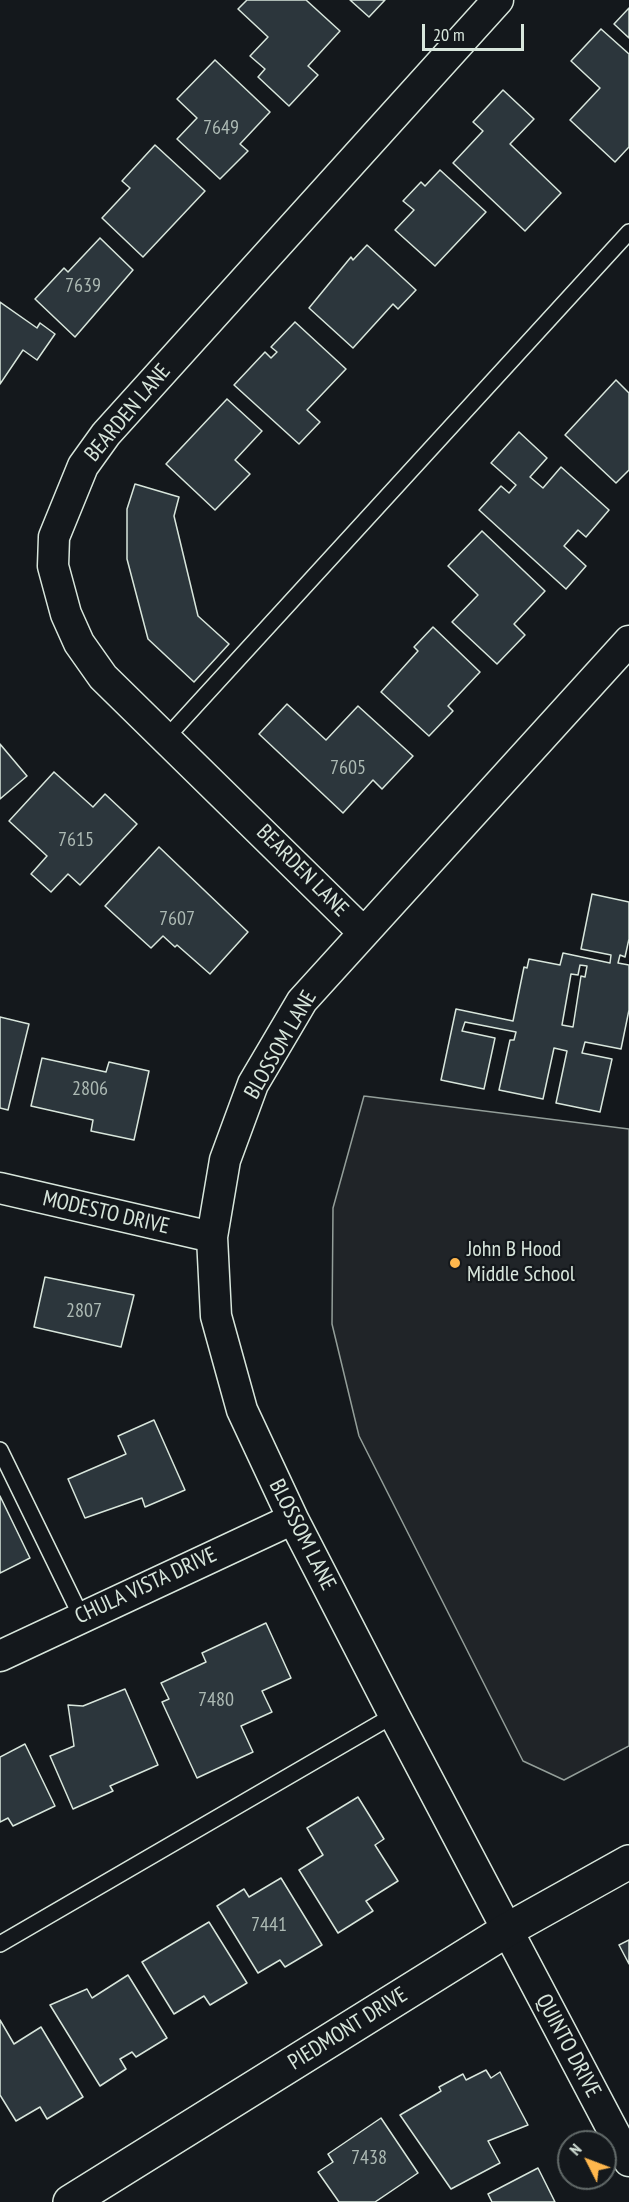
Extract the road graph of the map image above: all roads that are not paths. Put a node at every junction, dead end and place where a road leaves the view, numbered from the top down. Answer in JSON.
{"nodes":[{"id":1,"x":498,"y":0,"type":"edge"},
{"id":2,"x":629,"y":232,"type":"edge"},
{"id":3,"x":629,"y":641,"type":"edge"},
{"id":4,"x":167,"y":737,"type":"junction"},
{"id":5,"x":363,"y":932,"type":"junction"},
{"id":6,"x":0,"y":1188,"type":"edge"},
{"id":7,"x":212,"y":1238,"type":"junction"},
{"id":8,"x":0,"y":1450,"type":"edge"},
{"id":9,"x":293,"y":1519,"type":"junction"},
{"id":10,"x":81,"y":1616,"type":"junction"},
{"id":11,"x":0,"y":1656,"type":"edge"},
{"id":12,"x":394,"y":1715,"type":"junction"},
{"id":13,"x":629,"y":1862,"type":"edge"},
{"id":14,"x":507,"y":1930,"type":"junction"},
{"id":15,"x":0,"y":1944,"type":"edge"},
{"id":16,"x":629,"y":2161,"type":"edge"},
{"id":17,"x":70,"y":2202,"type":"edge"}],
"edges":[{"from":1,"to":4,"type":"street","name":"BEARDEN LANE"},
{"from":2,"to":4,"type":"lane"},
{"from":3,"to":5,"type":"street","name":"BLOSSOM LANE"},
{"from":4,"to":5,"type":"street","name":"BEARDEN LANE"},
{"from":5,"to":7,"type":"street","name":"BLOSSOM LANE"},
{"from":6,"to":7,"type":"street","name":"MODESTO DRIVE"},
{"from":7,"to":9,"type":"street","name":"BLOSSOM LANE"},
{"from":8,"to":10,"type":"lane"},
{"from":9,"to":10,"type":"street","name":"CHULA VISTA DRIVE"},
{"from":9,"to":12,"type":"street","name":"BLOSSOM LANE"},
{"from":10,"to":11,"type":"street","name":"CHULA VISTA DRIVE"},
{"from":12,"to":14,"type":"street","name":"BLOSSOM LANE"},
{"from":12,"to":15,"type":"lane"},
{"from":13,"to":14,"type":"street","name":"PIEDMONT DRIVE"},
{"from":14,"to":16,"type":"street","name":"QUINTO DRIVE"},
{"from":14,"to":17,"type":"street","name":"PIEDMONT DRIVE"}]}
